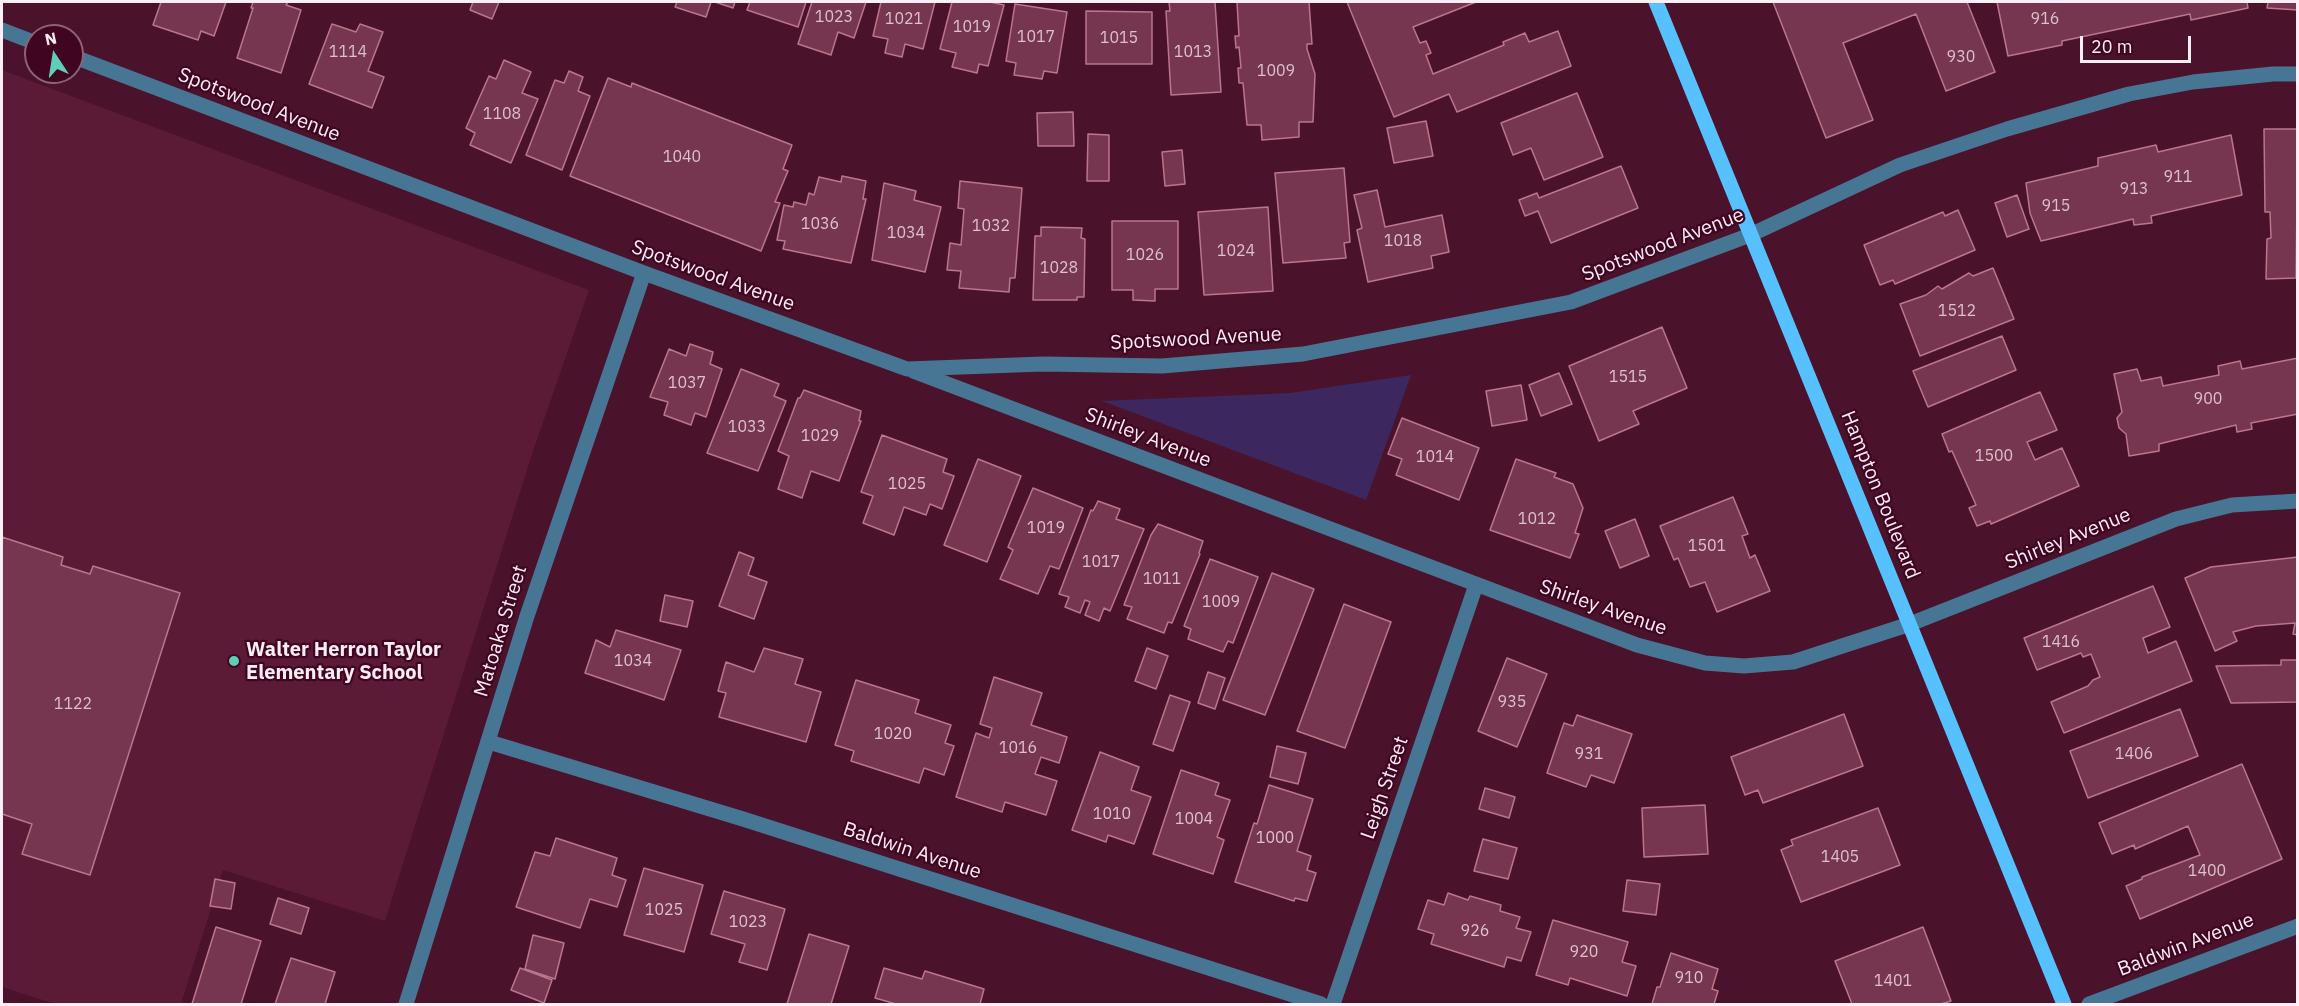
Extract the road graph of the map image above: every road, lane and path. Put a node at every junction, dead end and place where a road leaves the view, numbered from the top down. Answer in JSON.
{"nodes":[{"id":1,"x":1656,"y":2,"type":"edge"},
{"id":2,"x":2,"y":30,"type":"edge"},
{"id":3,"x":24,"y":38,"type":"edge"},
{"id":4,"x":84,"y":61,"type":"edge"},
{"id":5,"x":2298,"y":74,"type":"edge"},
{"id":6,"x":1750,"y":234,"type":"junction"},
{"id":7,"x":645,"y":273,"type":"junction"},
{"id":8,"x":907,"y":369,"type":"junction"},
{"id":9,"x":2298,"y":501,"type":"edge"},
{"id":10,"x":1476,"y":585,"type":"junction"},
{"id":11,"x":1910,"y":624,"type":"junction"},
{"id":12,"x":489,"y":742,"type":"junction"},
{"id":13,"x":2298,"y":926,"type":"edge"},
{"id":14,"x":406,"y":1005,"type":"edge"},
{"id":15,"x":1321,"y":1005,"type":"edge"},
{"id":16,"x":1333,"y":1005,"type":"edge"},
{"id":17,"x":2064,"y":1005,"type":"edge"},
{"id":18,"x":2089,"y":1005,"type":"edge"}],
"edges":[{"from":1,"to":6,"type":"main road","name":"Hampton Boulevard"},
{"from":2,"to":3,"type":"street"},
{"from":4,"to":7,"type":"street","name":"Spotswood Avenue"},
{"from":5,"to":6,"type":"street","name":"Spotswood Avenue"},
{"from":6,"to":8,"type":"street","name":"Spotswood Avenue"},
{"from":6,"to":11,"type":"main road","name":"Hampton Boulevard"},
{"from":7,"to":8,"type":"street","name":"Spotswood Avenue"},
{"from":7,"to":12,"type":"street","name":"Matoaka Street"},
{"from":8,"to":10,"type":"street","name":"Shirley Avenue"},
{"from":9,"to":11,"type":"street","name":"Shirley Avenue"},
{"from":10,"to":11,"type":"street","name":"Shirley Avenue"},
{"from":10,"to":16,"type":"street","name":"Leigh Street"},
{"from":11,"to":17,"type":"main road","name":"Hampton Boulevard"},
{"from":12,"to":14,"type":"street","name":"Matoaka Street"},
{"from":12,"to":15,"type":"street","name":"Baldwin Avenue"},
{"from":13,"to":18,"type":"street","name":"Baldwin Avenue"}]}
